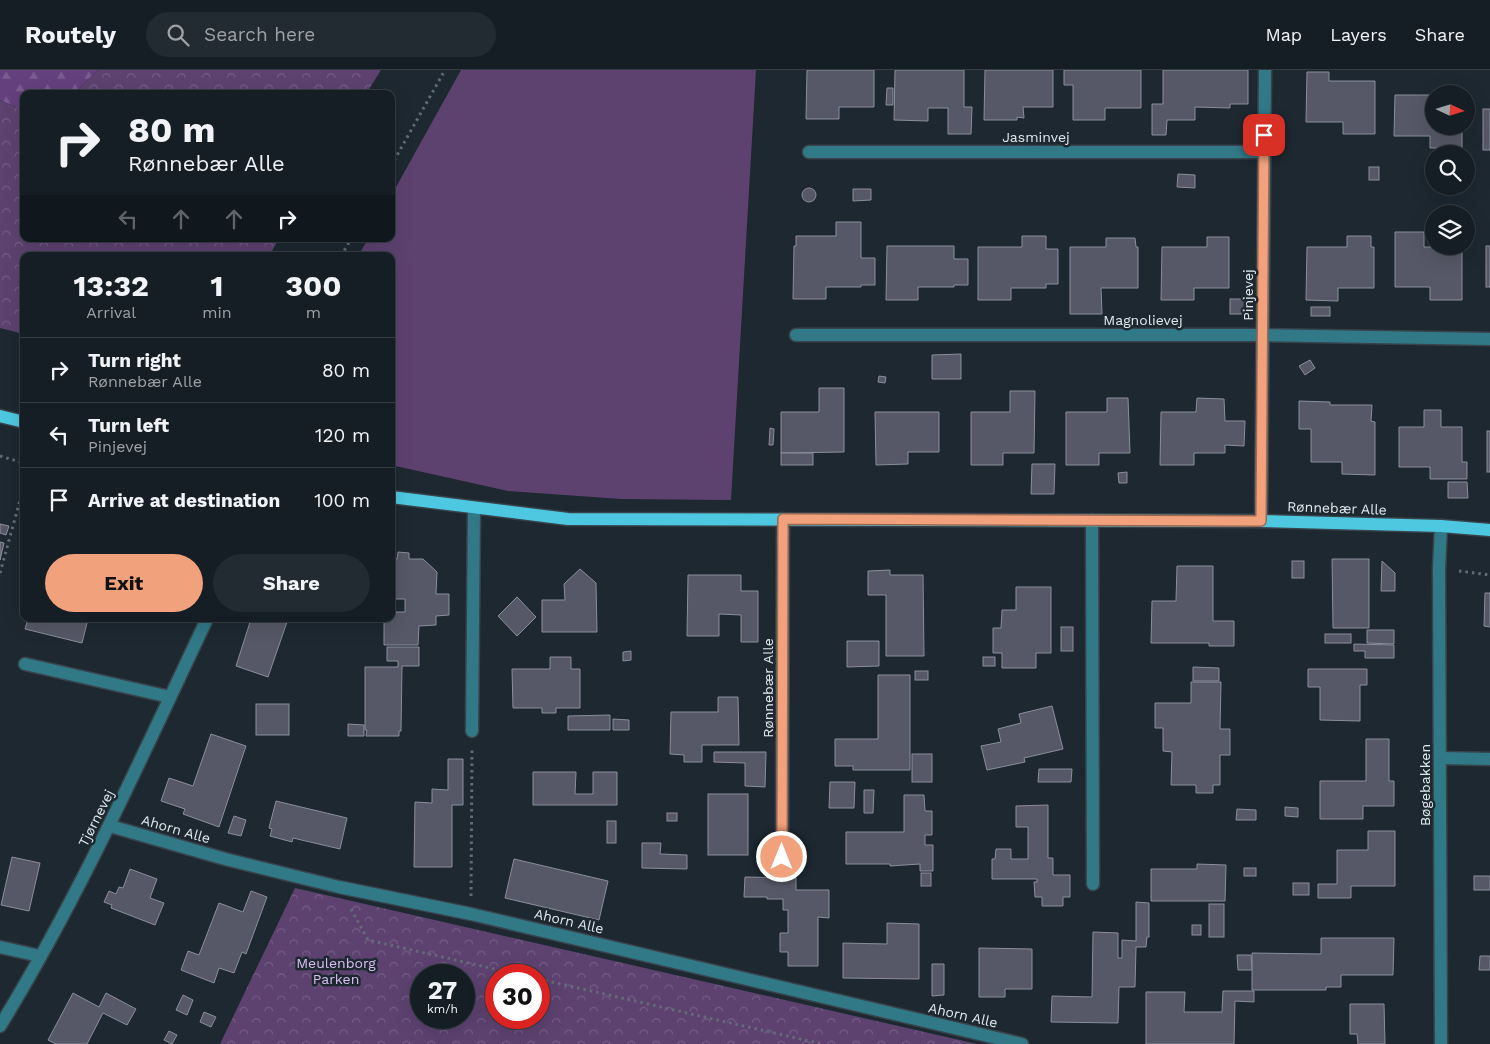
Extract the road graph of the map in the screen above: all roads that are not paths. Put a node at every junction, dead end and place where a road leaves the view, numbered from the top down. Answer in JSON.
{"nodes":[{"id":1,"x":1265,"y":70,"type":"edge"},
{"id":2,"x":809,"y":152,"type":"dead end"},
{"id":3,"x":1264,"y":152,"type":"junction"},
{"id":4,"x":796,"y":335,"type":"dead end"},
{"id":5,"x":1263,"y":336,"type":"junction"},
{"id":6,"x":1490,"y":339,"type":"edge"},
{"id":7,"x":0,"y":416,"type":"edge"},
{"id":8,"x":20,"y":421,"type":"edge"},
{"id":9,"x":395,"y":498,"type":"edge"},
{"id":10,"x":474,"y":508,"type":"junction"},
{"id":11,"x":783,"y":519,"type":"junction"},
{"id":12,"x":1092,"y":520,"type":"junction"},
{"id":13,"x":1261,"y":521,"type":"junction"},
{"id":14,"x":1441,"y":526,"type":"junction"},
{"id":15,"x":1490,"y":530,"type":"edge"},
{"id":16,"x":206,"y":622,"type":"edge"},
{"id":17,"x":25,"y":664,"type":"dead end"},
{"id":18,"x":170,"y":697,"type":"junction"},
{"id":19,"x":472,"y":731,"type":"road end"},
{"id":20,"x":1440,"y":758,"type":"junction"},
{"id":21,"x":1490,"y":759,"type":"edge"},
{"id":22,"x":110,"y":826,"type":"junction"},
{"id":23,"x":782,"y":857,"type":"dead end"},
{"id":24,"x":1093,"y":884,"type":"dead end"},
{"id":25,"x":0,"y":947,"type":"edge"},
{"id":26,"x":40,"y":956,"type":"junction"},
{"id":27,"x":0,"y":1026,"type":"edge"},
{"id":28,"x":1022,"y":1044,"type":"edge"},
{"id":29,"x":1441,"y":1044,"type":"edge"}],
"edges":[{"from":1,"to":3,"type":"street","name":"Pinjevej"},
{"from":2,"to":3,"type":"street","name":"Jasminvej"},
{"from":3,"to":5,"type":"street","name":"Pinjevej"},
{"from":4,"to":5,"type":"street","name":"Magnolievej"},
{"from":5,"to":6,"type":"street","name":"Magnolievej"},
{"from":5,"to":13,"type":"street","name":"Pinjevej"},
{"from":7,"to":8,"type":"main road"},
{"from":9,"to":10,"type":"main road","name":"Rønnebær Alle"},
{"from":10,"to":11,"type":"main road","name":"Rønnebær Alle"},
{"from":10,"to":19,"type":"street"},
{"from":11,"to":12,"type":"main road","name":"Rønnebær Alle"},
{"from":11,"to":23,"type":"street","name":"Rønnebær Alle"},
{"from":12,"to":13,"type":"main road","name":"Rønnebær Alle"},
{"from":12,"to":24,"type":"street"},
{"from":13,"to":14,"type":"main road","name":"Rønnebær Alle"},
{"from":14,"to":15,"type":"main road","name":"Rønnebær Alle"},
{"from":14,"to":20,"type":"street","name":"Bøgebakken"},
{"from":16,"to":18,"type":"street","name":"Tjørnevej"},
{"from":17,"to":18,"type":"street"},
{"from":18,"to":22,"type":"street","name":"Tjørnevej"},
{"from":20,"to":21,"type":"street"},
{"from":20,"to":29,"type":"street","name":"Bøgebakken"},
{"from":22,"to":26,"type":"street","name":"Tjørnevej"},
{"from":22,"to":28,"type":"street","name":"Ahorn Alle"},
{"from":25,"to":26,"type":"street"},
{"from":26,"to":27,"type":"street","name":"Tjørnevej"}]}
